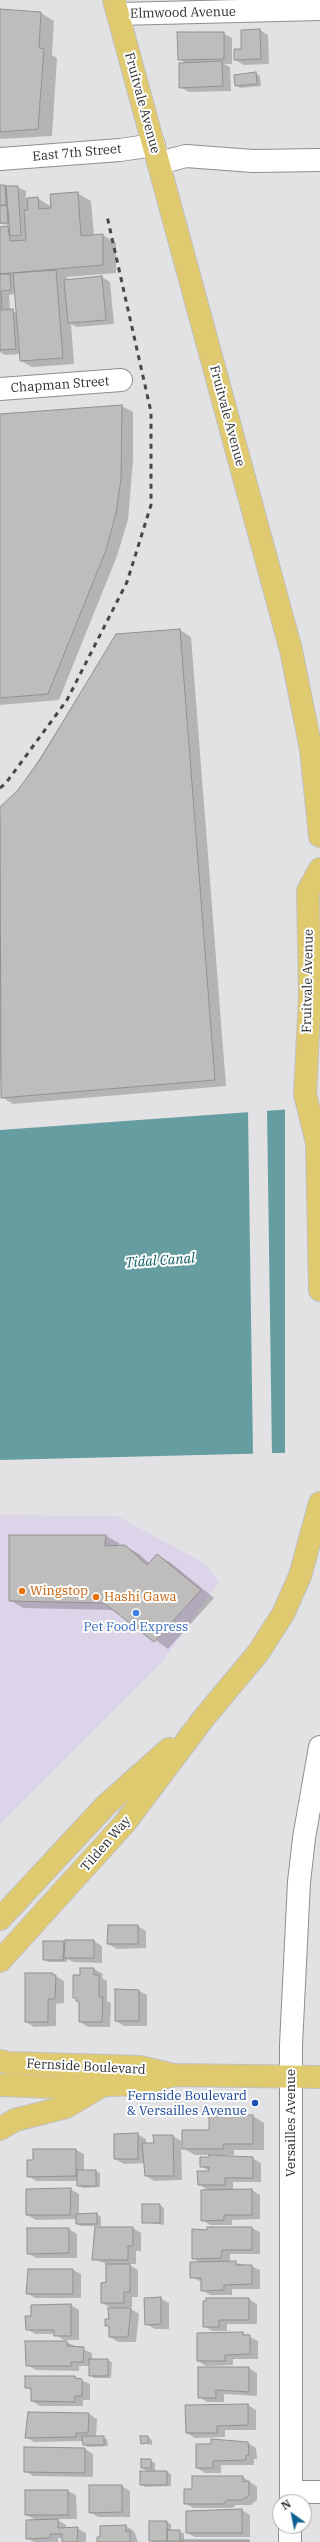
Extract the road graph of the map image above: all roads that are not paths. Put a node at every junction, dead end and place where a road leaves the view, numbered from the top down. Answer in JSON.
{"nodes":[{"id":1,"x":116,"y":7,"type":"edge"},
{"id":2,"x":320,"y":9,"type":"edge"},
{"id":3,"x":156,"y":154,"type":"junction"},
{"id":4,"x":0,"y":159,"type":"edge"},
{"id":5,"x":320,"y":160,"type":"edge"},
{"id":6,"x":121,"y":380,"type":"dead end"},
{"id":7,"x":0,"y":389,"type":"edge"},
{"id":8,"x":320,"y":836,"type":"edge"},
{"id":9,"x":320,"y":869,"type":"edge"},
{"id":10,"x":316,"y":1032,"type":"edge"},
{"id":11,"x":319,"y":1139,"type":"edge"},
{"id":12,"x":320,"y":1290,"type":"edge"},
{"id":13,"x":320,"y":1503,"type":"edge"},
{"id":14,"x":202,"y":1719,"type":"junction"},
{"id":15,"x":320,"y":1747,"type":"edge"},
{"id":16,"x":312,"y":1838,"type":"edge"},
{"id":17,"x":0,"y":1919,"type":"edge"},
{"id":18,"x":0,"y":1961,"type":"edge"},
{"id":19,"x":0,"y":2061,"type":"edge"},
{"id":20,"x":173,"y":2075,"type":"junction"},
{"id":21,"x":291,"y":2077,"type":"junction"},
{"id":22,"x":320,"y":2077,"type":"edge"},
{"id":23,"x":0,"y":2085,"type":"edge"},
{"id":24,"x":102,"y":2086,"type":"junction"},
{"id":25,"x":0,"y":2129,"type":"edge"},
{"id":26,"x":320,"y":2492,"type":"edge"},
{"id":27,"x":291,"y":2494,"type":"edge"},
{"id":28,"x":308,"y":2494,"type":"edge"}],
"edges":[{"from":1,"to":2,"type":"street","name":"Elmwood Avenue"},
{"from":1,"to":3,"type":"main road","name":"Fruitvale Avenue"},
{"from":3,"to":4,"type":"street","name":"East 7th Street"},
{"from":3,"to":5,"type":"street","name":"East 7th Street"},
{"from":3,"to":8,"type":"main road","name":"Fruitvale Avenue"},
{"from":6,"to":7,"type":"street","name":"Chapman Street"},
{"from":9,"to":10,"type":"main road","name":"Fruitvale Avenue"},
{"from":10,"to":11,"type":"main road","name":"Fruitvale Avenue"},
{"from":11,"to":12,"type":"main road","name":"Fruitvale Avenue"},
{"from":13,"to":14,"type":"main road","name":"Tilden Way"},
{"from":14,"to":17,"type":"main road","name":"Tilden Way"},
{"from":14,"to":18,"type":"main road","name":"Tilden Way"},
{"from":15,"to":16,"type":"street","name":"Versailles Avenue"},
{"from":16,"to":21,"type":"street","name":"Versailles Avenue"},
{"from":19,"to":20,"type":"main road","name":"Fernside Boulevard"},
{"from":20,"to":21,"type":"main road","name":"Fernside Boulevard"},
{"from":20,"to":24,"type":"main road","name":"Fernside Boulevard"},
{"from":21,"to":22,"type":"main road","name":"Fernside Boulevard"},
{"from":21,"to":27,"type":"street","name":"Versailles Avenue"},
{"from":23,"to":24,"type":"main road","name":"Fernside Boulevard"},
{"from":24,"to":25,"type":"main road"},
{"from":26,"to":28,"type":"street"}]}
